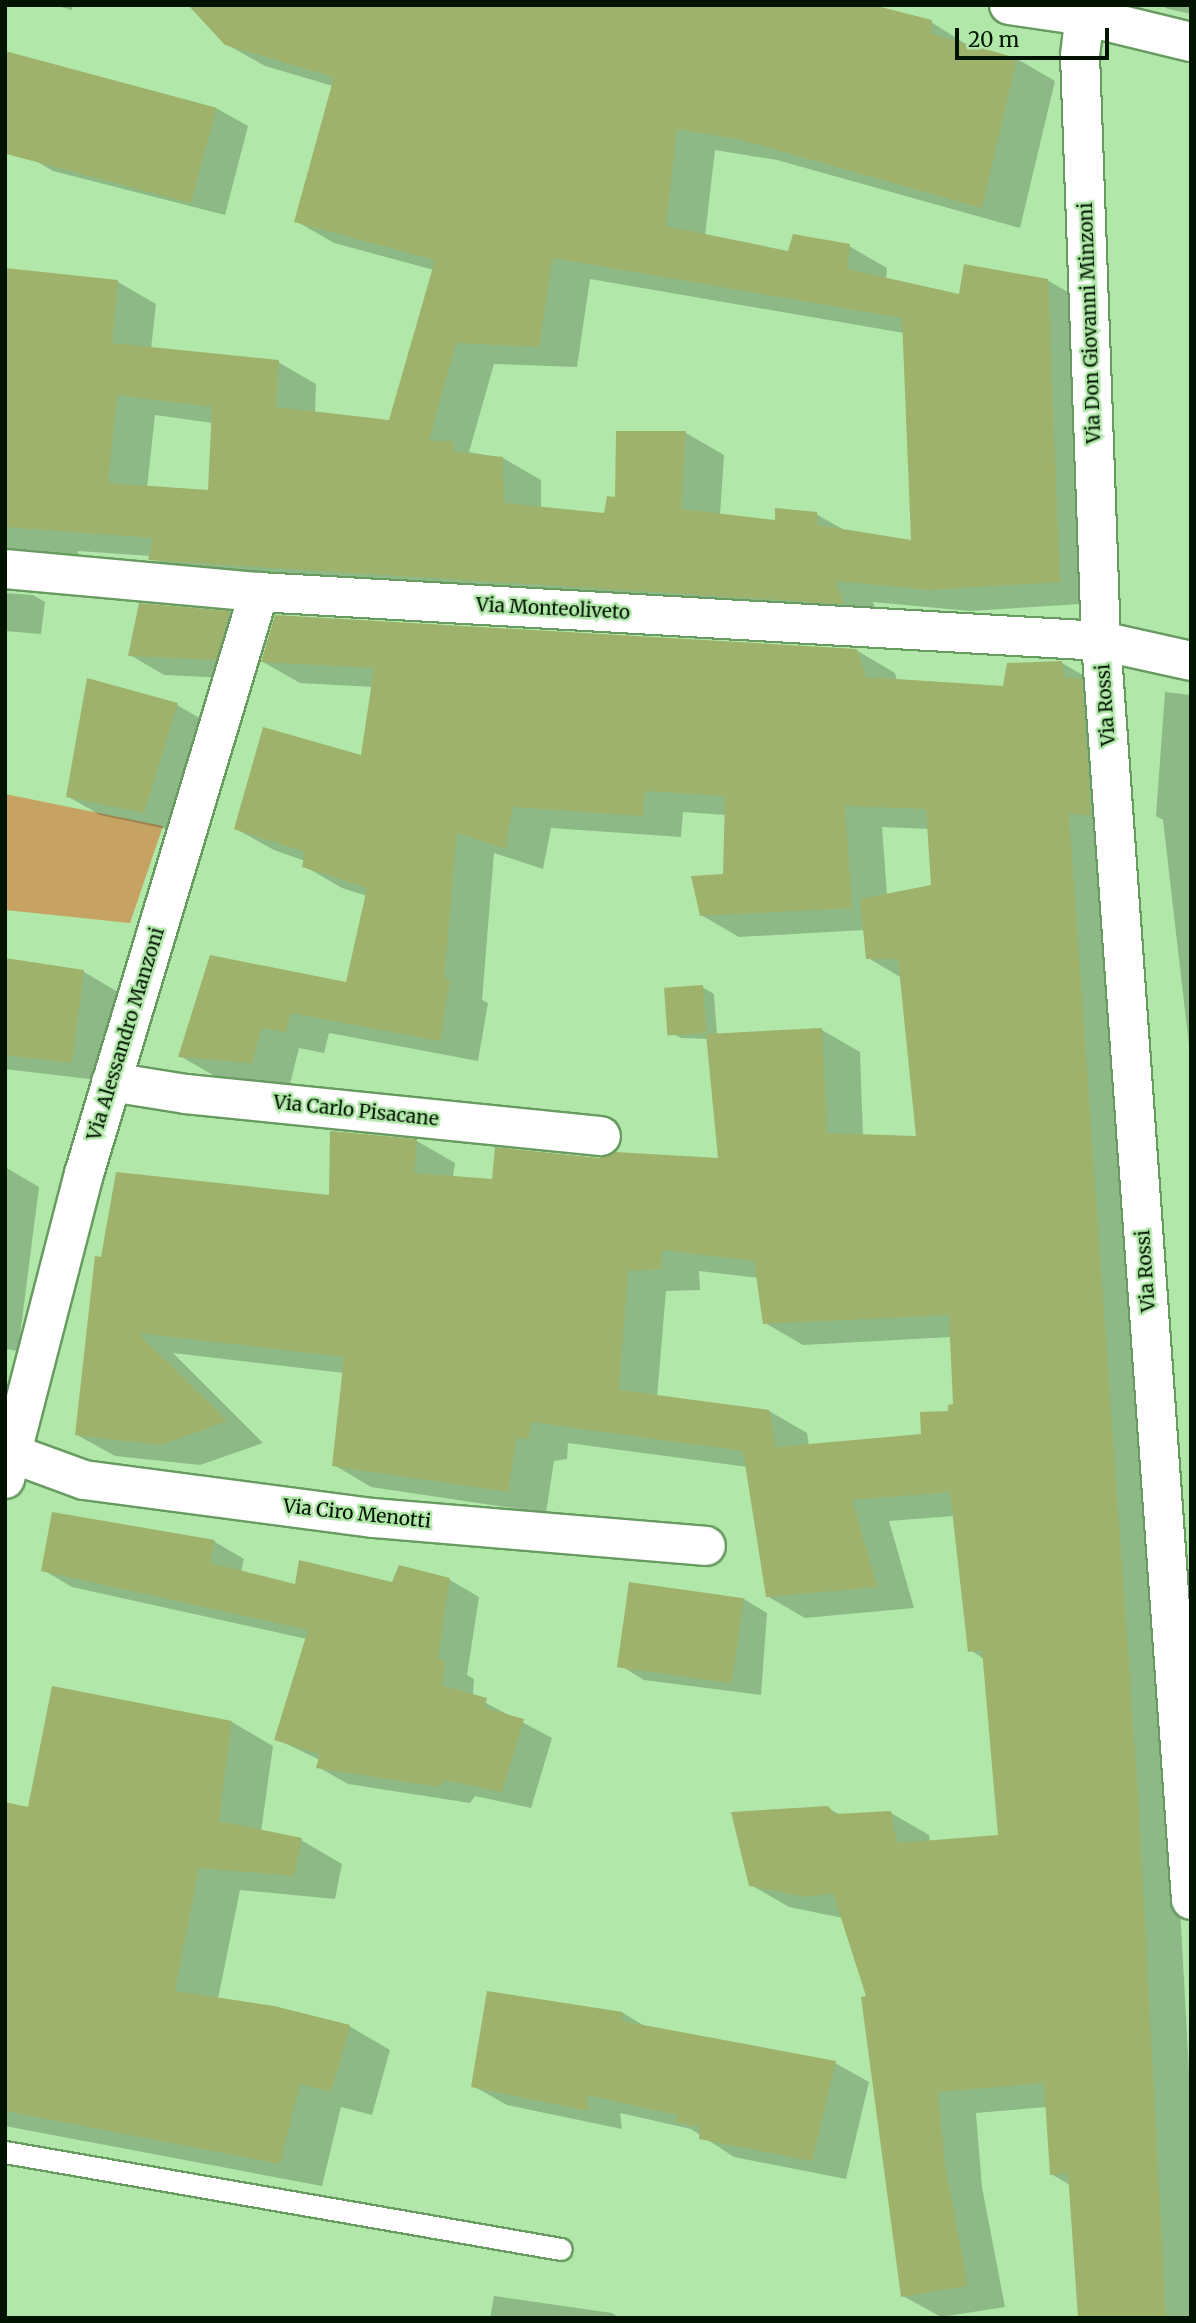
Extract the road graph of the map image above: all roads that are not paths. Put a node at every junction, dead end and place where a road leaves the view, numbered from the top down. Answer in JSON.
{"nodes":[{"id":1,"x":1009,"y":5,"type":"edge"},
{"id":2,"x":1085,"y":10,"type":"edge"},
{"id":3,"x":1191,"y":42,"type":"edge"},
{"id":4,"x":5,"y":569,"type":"edge"},
{"id":5,"x":259,"y":592,"type":"junction"},
{"id":6,"x":1101,"y":641,"type":"junction"},
{"id":7,"x":1191,"y":661,"type":"edge"},
{"id":8,"x":111,"y":1082,"type":"junction"},
{"id":9,"x":601,"y":1136,"type":"dead end"},
{"id":10,"x":9,"y":1467,"type":"edge"},
{"id":11,"x":706,"y":1546,"type":"dead end"},
{"id":12,"x":1191,"y":1900,"type":"edge"},
{"id":13,"x":5,"y":2152,"type":"edge"},
{"id":14,"x":561,"y":2249,"type":"dead end"}],
"edges":[{"from":1,"to":2,"type":"street"},
{"from":2,"to":3,"type":"street"},
{"from":2,"to":6,"type":"street","name":"Via Don Giovanni Minzoni"},
{"from":4,"to":5,"type":"street","name":"Via Monteoliveto"},
{"from":5,"to":6,"type":"street","name":"Via Monteoliveto"},
{"from":5,"to":8,"type":"street","name":"Via Alessandro Manzoni"},
{"from":6,"to":7,"type":"street","name":"Via Monteoliveto"},
{"from":6,"to":12,"type":"street","name":"Via Rossi"},
{"from":8,"to":9,"type":"street","name":"Via Carlo Pisacane"},
{"from":8,"to":10,"type":"street","name":"Via Alessandro Manzoni"},
{"from":10,"to":11,"type":"street","name":"Via Ciro Menotti"},
{"from":13,"to":14,"type":"lane"}]}
